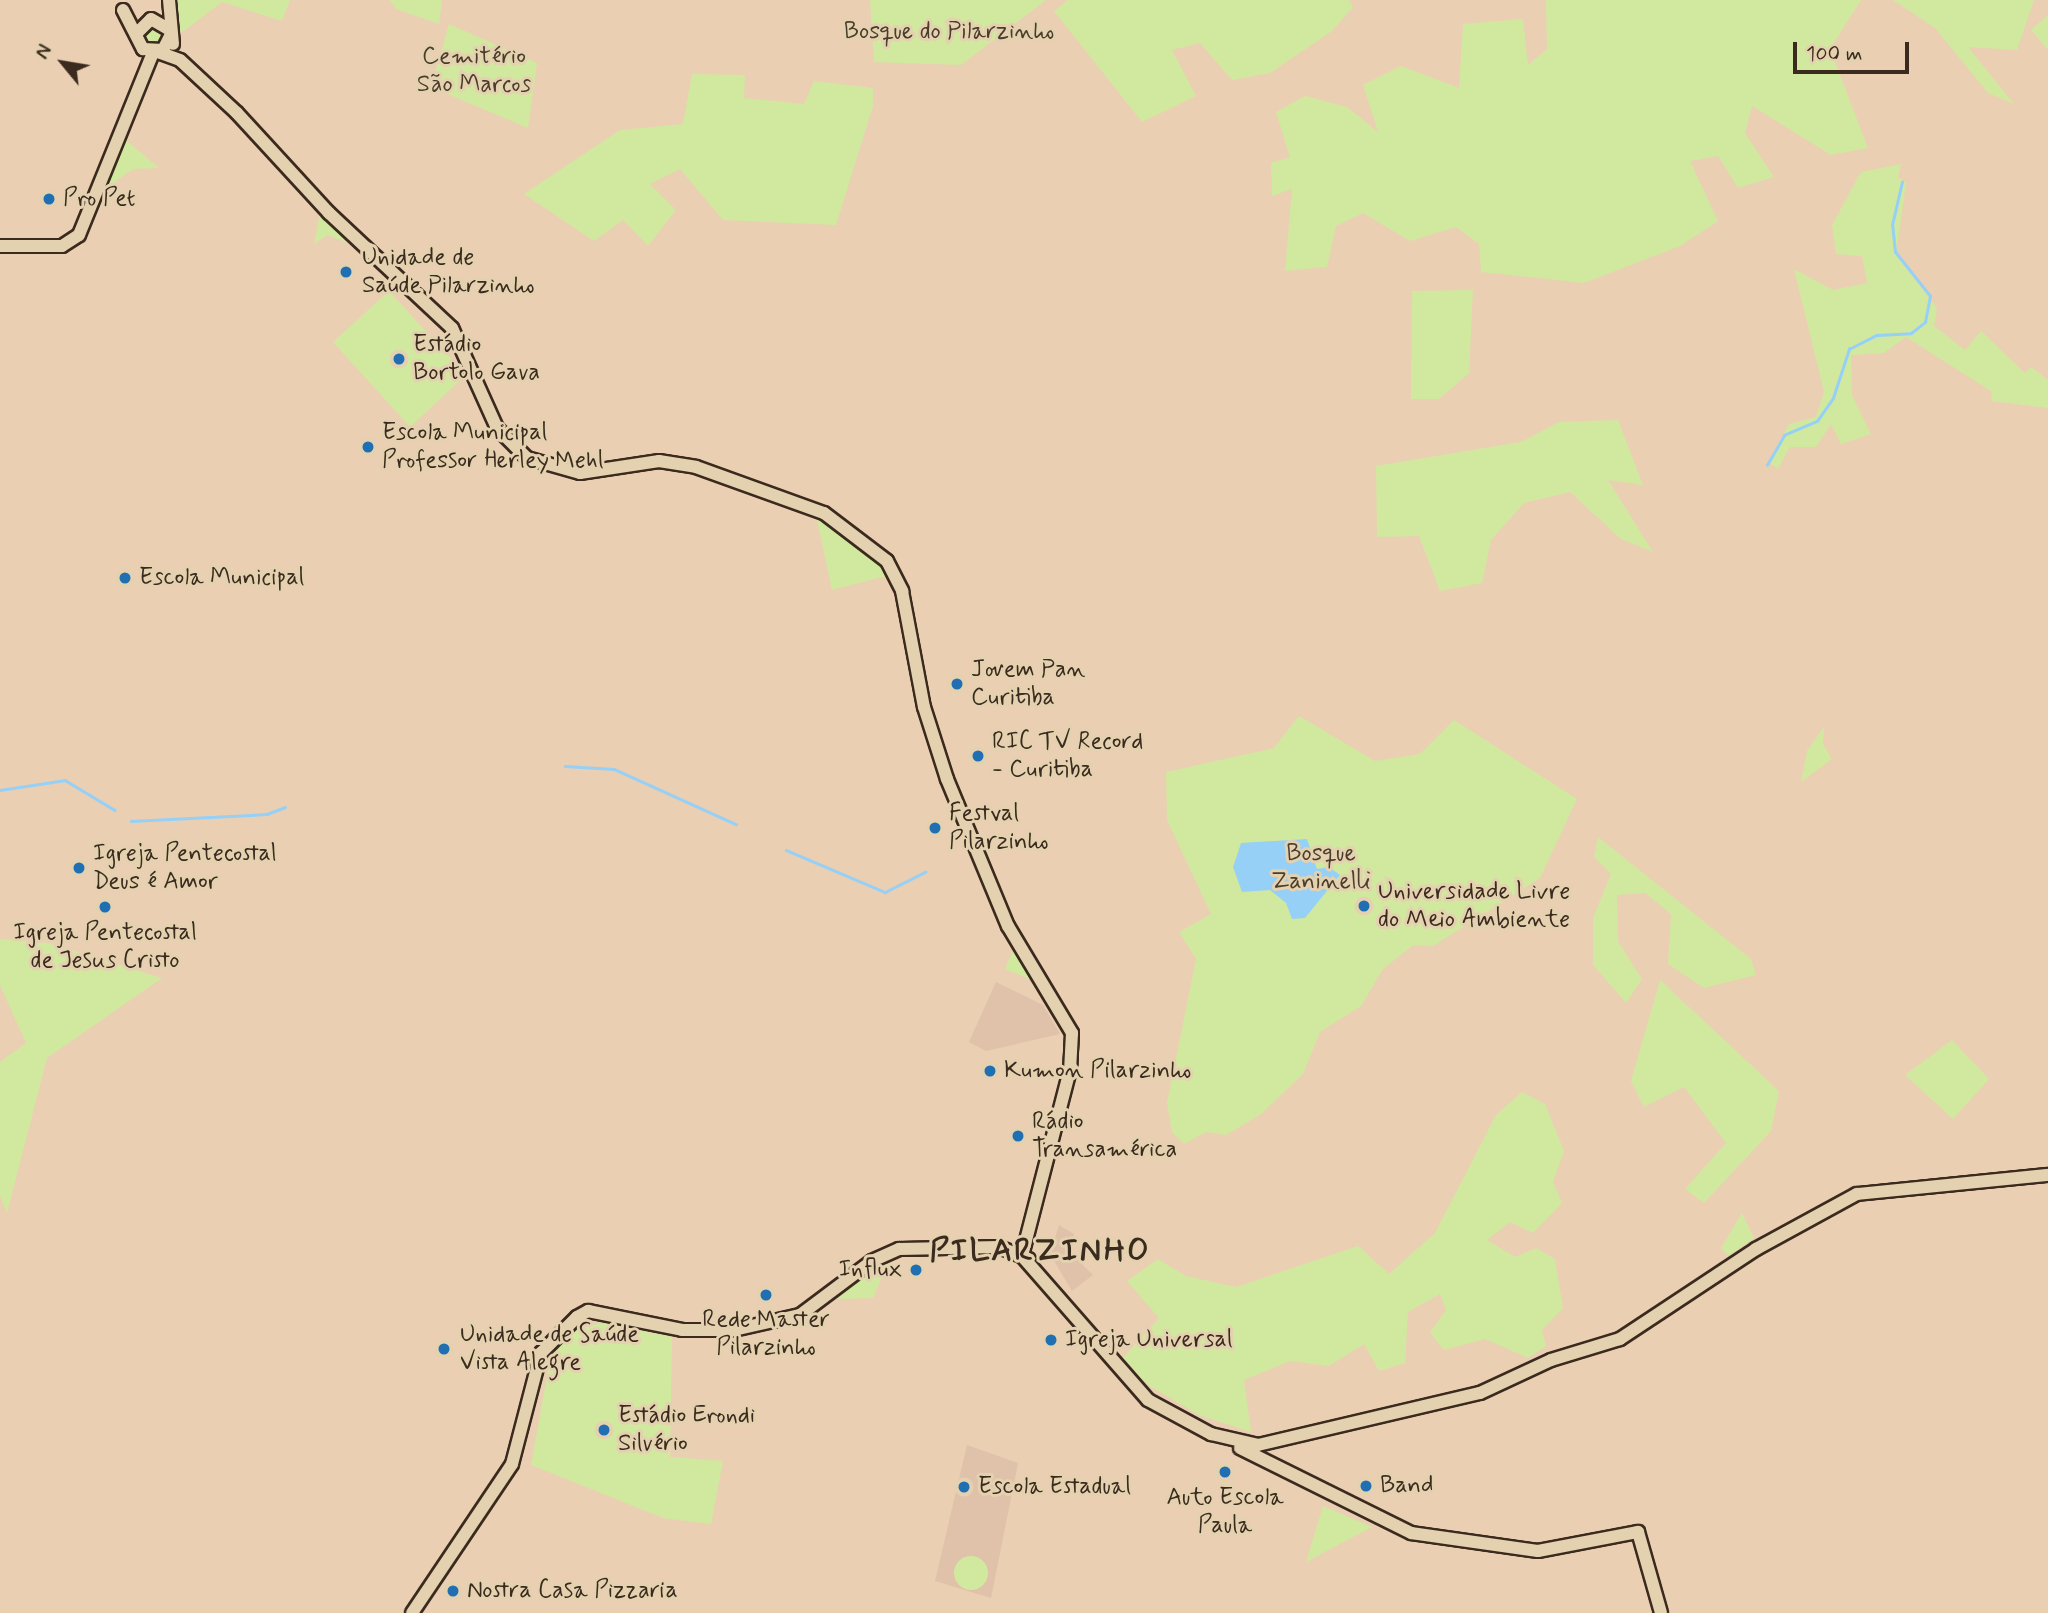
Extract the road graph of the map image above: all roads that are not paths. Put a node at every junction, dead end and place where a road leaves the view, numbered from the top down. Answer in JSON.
{"nodes":[{"id":1,"x":111,"y":0,"type":"edge"},
{"id":2,"x":167,"y":0,"type":"edge"},
{"id":3,"x":123,"y":10,"type":"junction"},
{"id":4,"x":148,"y":20,"type":"junction"},
{"id":5,"x":170,"y":33,"type":"junction"},
{"id":6,"x":136,"y":34,"type":"junction"},
{"id":7,"x":151,"y":52,"type":"junction"},
{"id":8,"x":180,"y":60,"type":"junction"},
{"id":9,"x":0,"y":246,"type":"edge"},
{"id":10,"x":2048,"y":1175,"type":"edge"},
{"id":11,"x":1022,"y":1256,"type":"junction"},
{"id":12,"x":1051,"y":1286,"type":"junction"},
{"id":13,"x":1076,"y":1309,"type":"junction"},
{"id":14,"x":1116,"y":1364,"type":"junction"},
{"id":15,"x":1211,"y":1434,"type":"junction"},
{"id":16,"x":1251,"y":1445,"type":"junction"},
{"id":17,"x":1275,"y":1464,"type":"junction"},
{"id":18,"x":412,"y":1613,"type":"edge"},
{"id":19,"x":1661,"y":1613,"type":"edge"}],
"edges":[{"from":1,"to":3,"type":"main road"},
{"from":2,"to":4,"type":"main road"},
{"from":2,"to":5,"type":"main road"},
{"from":3,"to":4,"type":"main road"},
{"from":3,"to":6,"type":"main road"},
{"from":4,"to":5,"type":"main road"},
{"from":4,"to":6,"type":"main road"},
{"from":5,"to":7,"type":"main road"},
{"from":5,"to":8,"type":"main road"},
{"from":6,"to":7,"type":"main road"},
{"from":7,"to":8,"type":"main road"},
{"from":7,"to":9,"type":"main road"},
{"from":8,"to":11,"type":"main road"},
{"from":10,"to":16,"type":"main road"},
{"from":11,"to":12,"type":"main road"},
{"from":11,"to":13,"type":"main road"},
{"from":11,"to":18,"type":"main road"},
{"from":12,"to":13,"type":"main road"},
{"from":12,"to":14,"type":"main road"},
{"from":13,"to":14,"type":"main road"},
{"from":14,"to":15,"type":"main road"},
{"from":15,"to":16,"type":"main road"},
{"from":15,"to":17,"type":"main road"},
{"from":16,"to":17,"type":"main road"},
{"from":17,"to":19,"type":"main road"}]}
